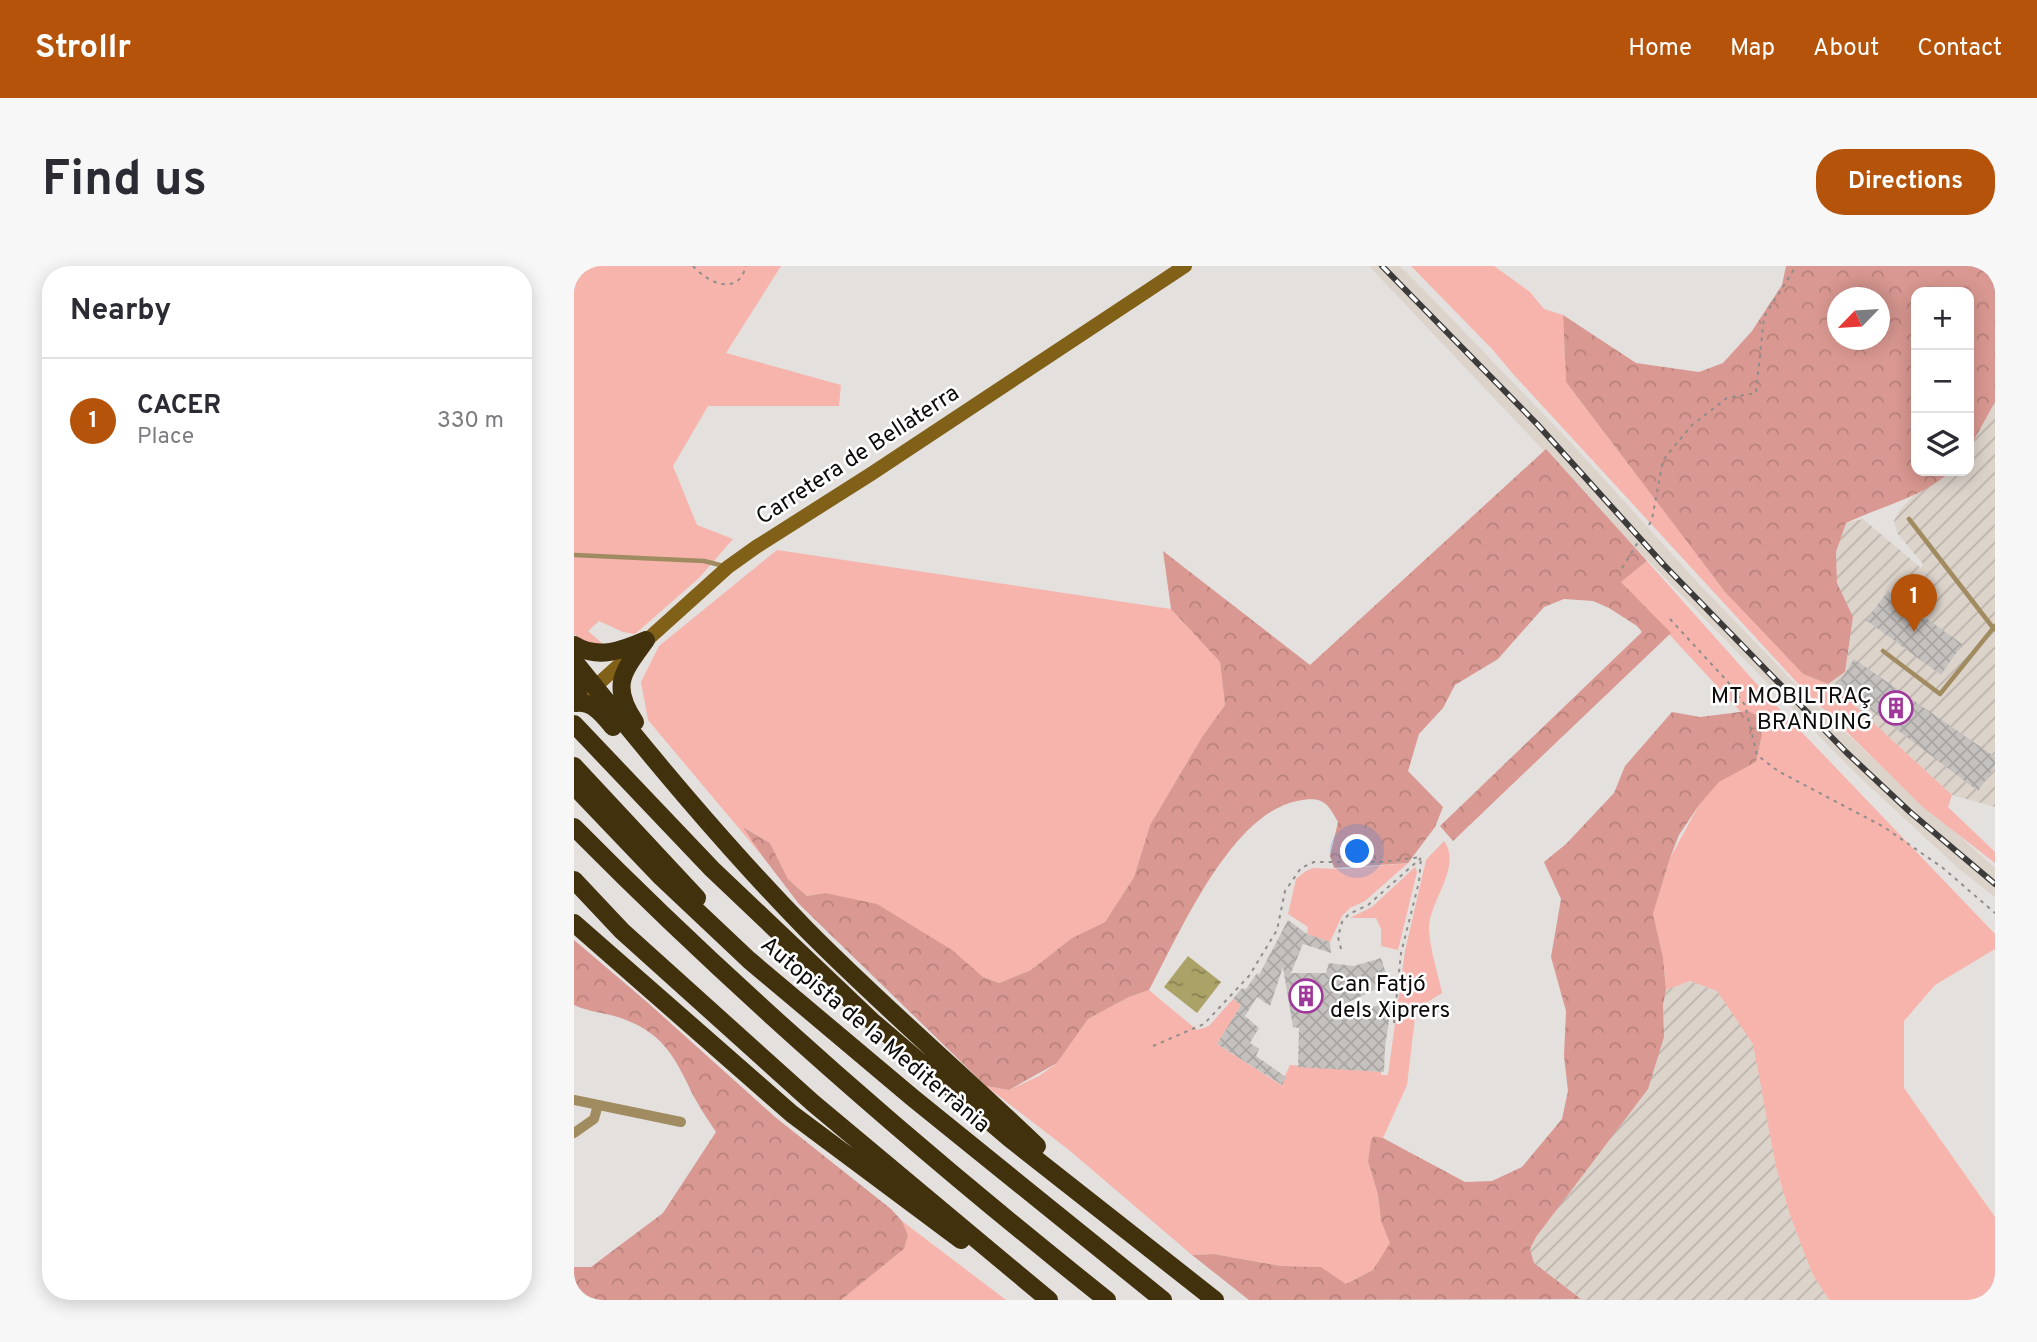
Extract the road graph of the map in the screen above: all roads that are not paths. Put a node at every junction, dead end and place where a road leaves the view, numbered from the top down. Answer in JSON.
{"nodes":[{"id":1,"x":1185,"y":266,"type":"edge"},
{"id":2,"x":1909,"y":519,"type":"dead end"},
{"id":3,"x":574,"y":555,"type":"edge"},
{"id":4,"x":728,"y":567,"type":"junction"},
{"id":5,"x":1995,"y":628,"type":"edge"},
{"id":6,"x":646,"y":640,"type":"junction"},
{"id":7,"x":574,"y":645,"type":"edge"},
{"id":8,"x":1883,"y":651,"type":"dead end"},
{"id":9,"x":574,"y":662,"type":"edge"},
{"id":10,"x":595,"y":686,"type":"junction"},
{"id":11,"x":575,"y":704,"type":"edge"},
{"id":12,"x":574,"y":724,"type":"edge"},
{"id":13,"x":574,"y":766,"type":"edge"},
{"id":14,"x":574,"y":786,"type":"edge"},
{"id":15,"x":676,"y":786,"type":"junction"},
{"id":16,"x":574,"y":827,"type":"edge"},
{"id":17,"x":717,"y":833,"type":"junction"},
{"id":18,"x":574,"y":880,"type":"edge"},
{"id":19,"x":574,"y":923,"type":"edge"},
{"id":20,"x":748,"y":960,"type":"junction"},
{"id":21,"x":574,"y":1100,"type":"edge"},
{"id":22,"x":598,"y":1105,"type":"junction"},
{"id":23,"x":681,"y":1122,"type":"dead end"},
{"id":24,"x":574,"y":1133,"type":"edge"},
{"id":25,"x":1092,"y":1204,"type":"junction"},
{"id":26,"x":1049,"y":1300,"type":"edge"},
{"id":27,"x":1107,"y":1300,"type":"edge"},
{"id":28,"x":1163,"y":1300,"type":"edge"},
{"id":29,"x":1215,"y":1300,"type":"edge"}],
"edges":[{"from":1,"to":4,"type":"street","name":"Carretera de Bellaterra"},
{"from":2,"to":5,"type":"lane"},
{"from":3,"to":4,"type":"lane"},
{"from":4,"to":6,"type":"street","name":"Carretera de Bellaterra"},
{"from":5,"to":8,"type":"lane"},
{"from":6,"to":7,"type":"highway"},
{"from":6,"to":10,"type":"street","name":"Carretera de Bellaterra"},
{"from":6,"to":15,"type":"highway"},
{"from":9,"to":10,"type":"highway"},
{"from":9,"to":11,"type":"highway"},
{"from":10,"to":11,"type":"street","name":"Carretera de Bellaterra"},
{"from":10,"to":15,"type":"highway"},
{"from":11,"to":17,"type":"highway"},
{"from":12,"to":25,"type":"highway"},
{"from":13,"to":20,"type":"highway"},
{"from":14,"to":20,"type":"highway","name":"Autopista de la Mediterrània"},
{"from":15,"to":17,"type":"highway"},
{"from":16,"to":27,"type":"highway"},
{"from":17,"to":25,"type":"highway"},
{"from":18,"to":26,"type":"highway"},
{"from":19,"to":26,"type":"highway"},
{"from":20,"to":28,"type":"highway","name":"Autopista de la Mediterrània"},
{"from":21,"to":22,"type":"street"},
{"from":22,"to":23,"type":"street"},
{"from":22,"to":24,"type":"street"},
{"from":25,"to":29,"type":"highway"}]}
